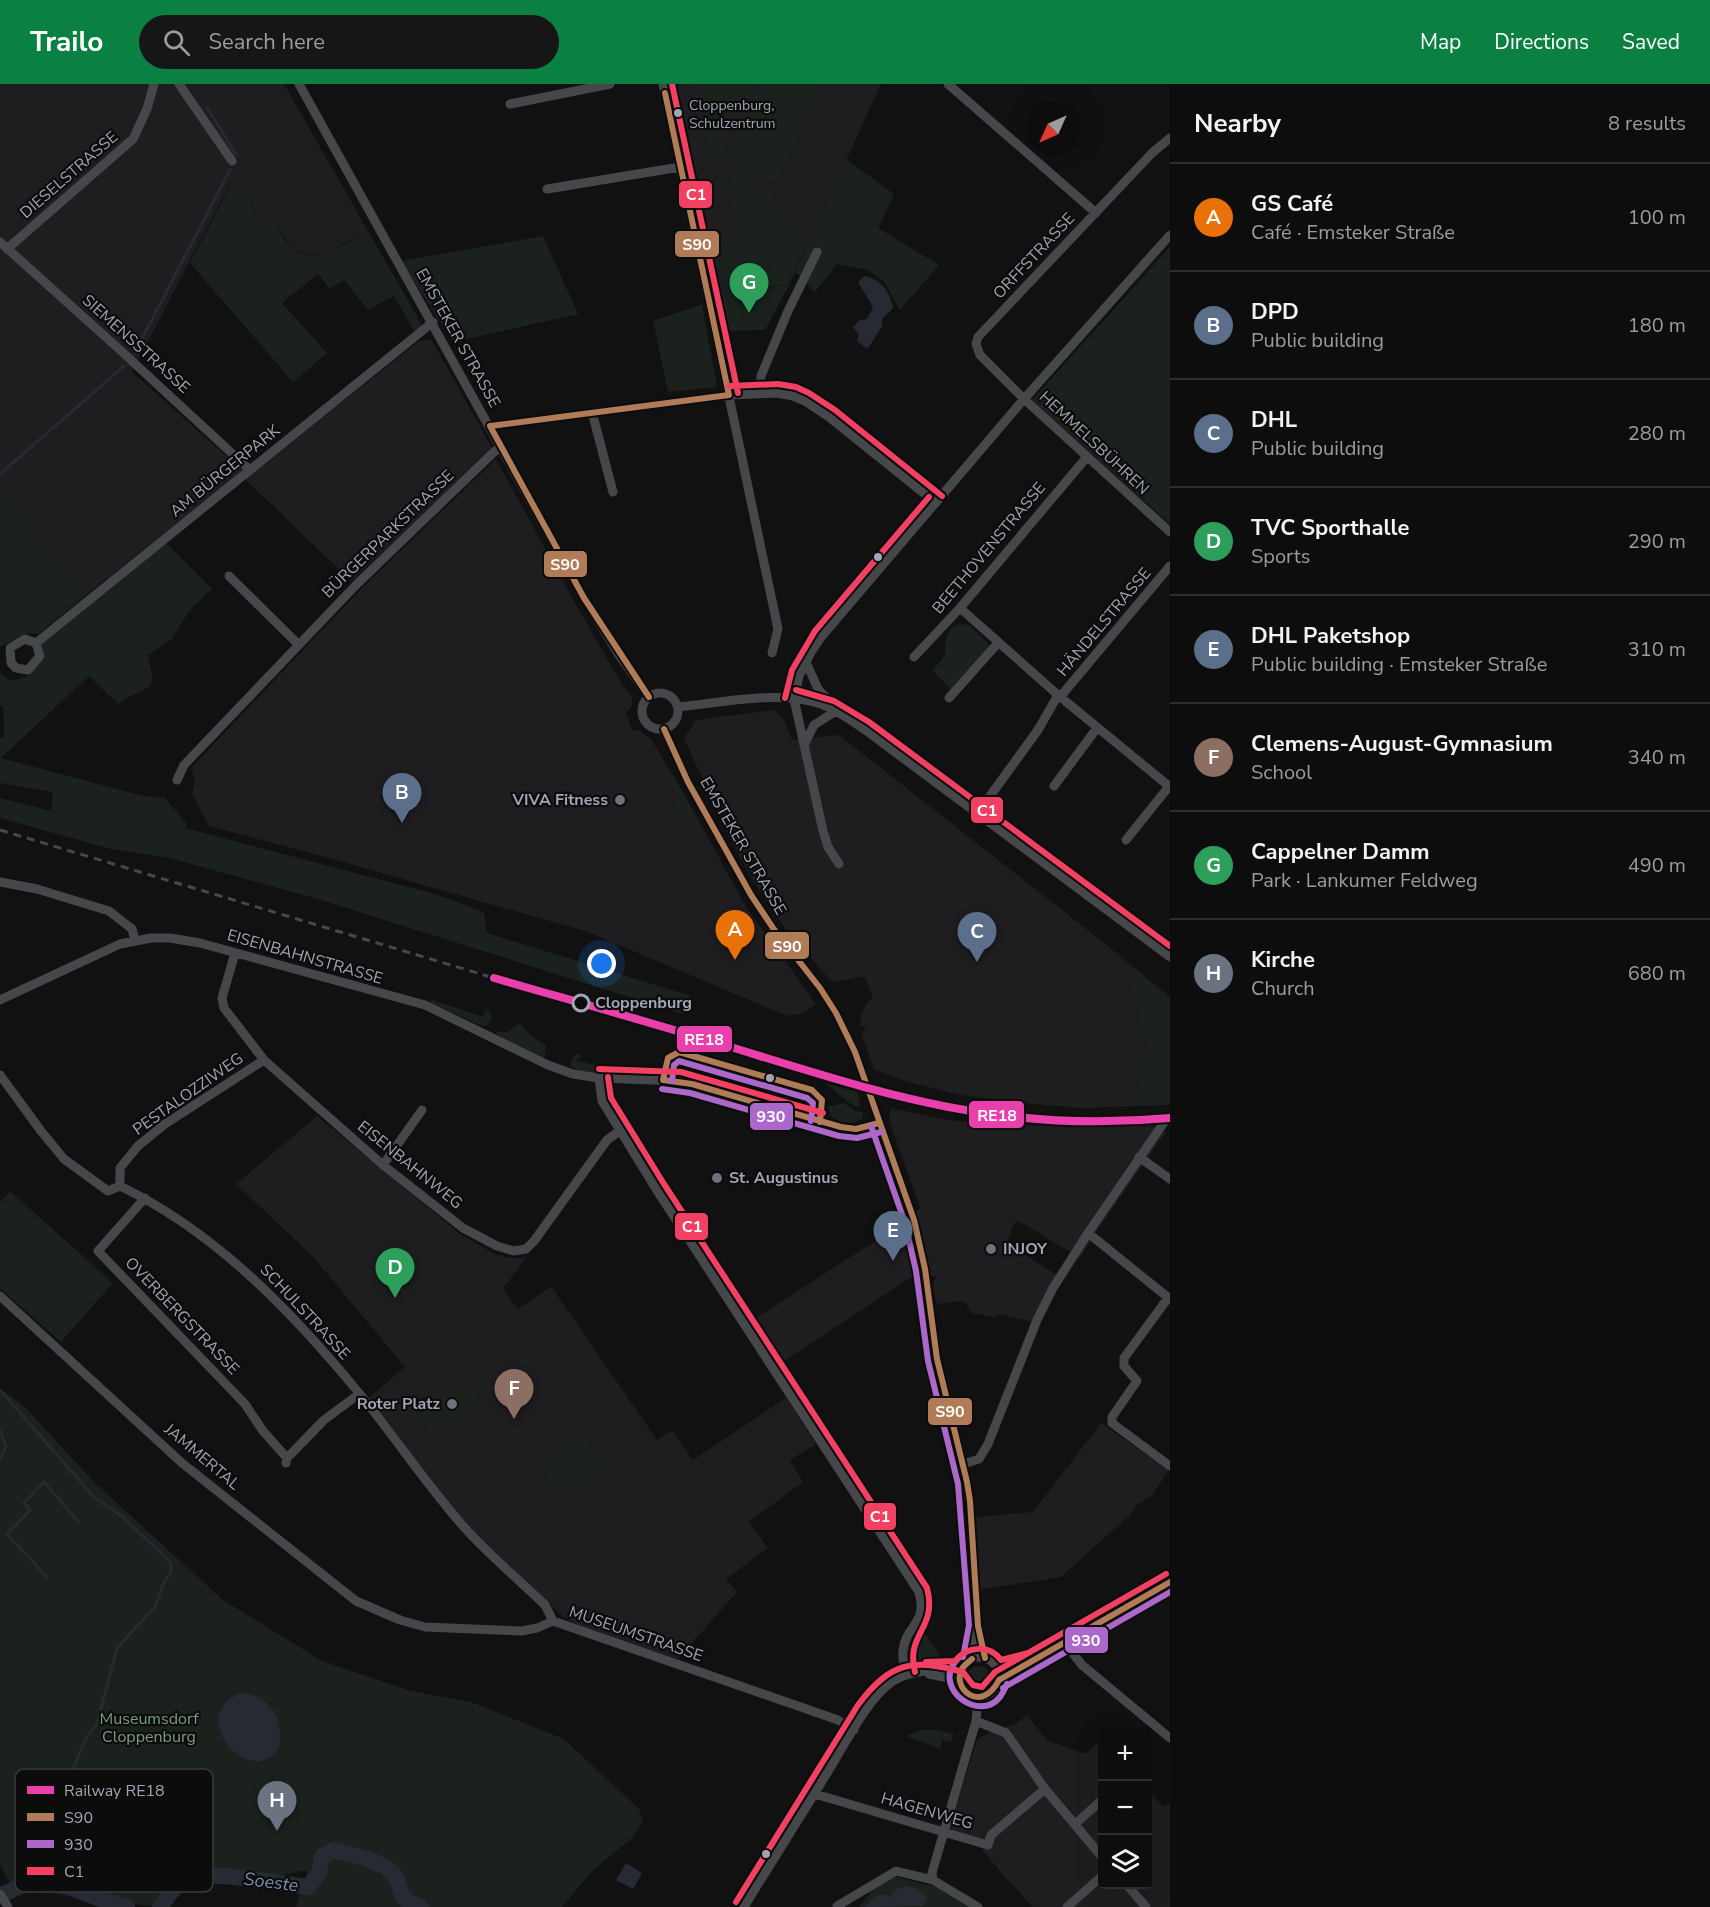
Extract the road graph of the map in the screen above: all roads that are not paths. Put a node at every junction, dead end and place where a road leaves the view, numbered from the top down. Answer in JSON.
{"nodes":[{"id":1,"x":154,"y":84,"type":"edge"},
{"id":2,"x":179,"y":84,"type":"edge"},
{"id":3,"x":299,"y":84,"type":"edge"},
{"id":4,"x":555,"y":84,"type":"edge"},
{"id":5,"x":610,"y":84,"type":"edge"},
{"id":6,"x":663,"y":84,"type":"edge"},
{"id":7,"x":948,"y":84,"type":"edge"},
{"id":8,"x":961,"y":88,"type":"edge"},
{"id":9,"x":557,"y":95,"type":"junction"},
{"id":10,"x":510,"y":104,"type":"dead end"},
{"id":11,"x":1170,"y":138,"type":"edge"},
{"id":12,"x":232,"y":161,"type":"dead end"},
{"id":13,"x":680,"y":167,"type":"junction"},
{"id":14,"x":547,"y":189,"type":"dead end"},
{"id":15,"x":1095,"y":213,"type":"junction"},
{"id":16,"x":1170,"y":235,"type":"edge"},
{"id":17,"x":4,"y":246,"type":"edge"},
{"id":18,"x":817,"y":252,"type":"dead end"},
{"id":19,"x":432,"y":322,"type":"junction"},
{"id":20,"x":760,"y":392,"type":"junction"},
{"id":21,"x":729,"y":395,"type":"junction"},
{"id":22,"x":1024,"y":399,"type":"junction"},
{"id":23,"x":592,"y":412,"type":"junction"},
{"id":24,"x":490,"y":426,"type":"junction"},
{"id":25,"x":502,"y":448,"type":"junction"},
{"id":26,"x":1086,"y":458,"type":"junction"},
{"id":27,"x":250,"y":470,"type":"junction"},
{"id":28,"x":614,"y":492,"type":"dead end"},
{"id":29,"x":936,"y":503,"type":"junction"},
{"id":30,"x":1170,"y":532,"type":"edge"},
{"id":31,"x":1170,"y":566,"type":"edge"},
{"id":32,"x":229,"y":576,"type":"dead end"},
{"id":33,"x":960,"y":608,"type":"junction"},
{"id":34,"x":36,"y":643,"type":"dead end"},
{"id":35,"x":998,"y":643,"type":"junction"},
{"id":36,"x":299,"y":645,"type":"junction"},
{"id":37,"x":772,"y":653,"type":"dead end"},
{"id":38,"x":914,"y":657,"type":"dead end"},
{"id":39,"x":806,"y":662,"type":"junction"},
{"id":40,"x":1059,"y":696,"type":"junction"},
{"id":41,"x":649,"y":697,"type":"junction"},
{"id":42,"x":949,"y":698,"type":"dead end"},
{"id":43,"x":794,"y":699,"type":"junction"},
{"id":44,"x":678,"y":707,"type":"junction"},
{"id":45,"x":840,"y":713,"type":"junction"},
{"id":46,"x":1097,"y":728,"type":"junction"},
{"id":47,"x":664,"y":729,"type":"junction"},
{"id":48,"x":804,"y":746,"type":"junction"},
{"id":49,"x":177,"y":780,"type":"dead end"},
{"id":50,"x":1054,"y":786,"type":"dead end"},
{"id":51,"x":1170,"y":786,"type":"edge"},
{"id":52,"x":990,"y":796,"type":"dead end"},
{"id":53,"x":1126,"y":840,"type":"dead end"},
{"id":54,"x":839,"y":864,"type":"dead end"},
{"id":55,"x":0,"y":882,"type":"edge"},
{"id":56,"x":135,"y":940,"type":"junction"},
{"id":57,"x":235,"y":952,"type":"junction"},
{"id":58,"x":1170,"y":957,"type":"edge"},
{"id":59,"x":0,"y":1000,"type":"edge"},
{"id":60,"x":264,"y":1060,"type":"junction"},
{"id":61,"x":0,"y":1075,"type":"edge"},
{"id":62,"x":599,"y":1078,"type":"junction"},
{"id":63,"x":422,"y":1110,"type":"dead end"},
{"id":64,"x":1167,"y":1118,"type":"dead end"},
{"id":65,"x":879,"y":1123,"type":"junction"},
{"id":66,"x":621,"y":1130,"type":"junction"},
{"id":67,"x":1139,"y":1158,"type":"junction"},
{"id":68,"x":383,"y":1165,"type":"junction"},
{"id":69,"x":1170,"y":1179,"type":"edge"},
{"id":70,"x":120,"y":1186,"type":"junction"},
{"id":71,"x":145,"y":1198,"type":"junction"},
{"id":72,"x":1088,"y":1233,"type":"junction"},
{"id":73,"x":0,"y":1296,"type":"edge"},
{"id":74,"x":1169,"y":1298,"type":"edge"},
{"id":75,"x":359,"y":1394,"type":"junction"},
{"id":76,"x":963,"y":1464,"type":"junction"},
{"id":77,"x":1170,"y":1466,"type":"edge"},
{"id":78,"x":1170,"y":1582,"type":"edge"},
{"id":79,"x":400,"y":1620,"type":"joint"},
{"id":80,"x":553,"y":1621,"type":"junction"},
{"id":81,"x":978,"y":1626,"type":"junction"},
{"id":82,"x":1064,"y":1642,"type":"junction"},
{"id":83,"x":985,"y":1658,"type":"junction"},
{"id":84,"x":972,"y":1659,"type":"junction"},
{"id":85,"x":960,"y":1670,"type":"junction"},
{"id":86,"x":921,"y":1672,"type":"junction"},
{"id":87,"x":906,"y":1674,"type":"junction"},
{"id":88,"x":998,"y":1675,"type":"junction"},
{"id":89,"x":959,"y":1680,"type":"junction"},
{"id":90,"x":978,"y":1698,"type":"junction"},
{"id":91,"x":976,"y":1721,"type":"junction"},
{"id":92,"x":854,"y":1730,"type":"junction"},
{"id":93,"x":1170,"y":1738,"type":"edge"},
{"id":94,"x":1046,"y":1790,"type":"junction"},
{"id":95,"x":815,"y":1794,"type":"junction"},
{"id":96,"x":1098,"y":1804,"type":"edge"},
{"id":97,"x":1075,"y":1824,"type":"junction"},
{"id":98,"x":944,"y":1832,"type":"junction"},
{"id":99,"x":1098,"y":1852,"type":"edge"},
{"id":100,"x":933,"y":1880,"type":"junction"},
{"id":101,"x":1098,"y":1880,"type":"edge"},
{"id":102,"x":1130,"y":1889,"type":"edge"},
{"id":103,"x":837,"y":1906,"type":"edge"},
{"id":104,"x":744,"y":1907,"type":"edge"},
{"id":105,"x":978,"y":1907,"type":"edge"},
{"id":106,"x":1067,"y":1907,"type":"edge"},
{"id":107,"x":1146,"y":1907,"type":"edge"}],
"edges":[{"from":1,"to":17,"type":"street","name":"DIESELSTRASSE"},
{"from":2,"to":12,"type":"street"},
{"from":3,"to":19,"type":"street","name":"EMSTEKER STRASSE"},
{"from":4,"to":9,"type":"street"},
{"from":5,"to":9,"type":"street"},
{"from":6,"to":13,"type":"street"},
{"from":7,"to":8,"type":"street"},
{"from":8,"to":15,"type":"street"},
{"from":9,"to":10,"type":"street"},
{"from":11,"to":15,"type":"street","name":"ORFFSTRASSE"},
{"from":13,"to":14,"type":"street"},
{"from":13,"to":21,"type":"street"},
{"from":15,"to":22,"type":"street","name":"ORFFSTRASSE"},
{"from":16,"to":22,"type":"street"},
{"from":17,"to":27,"type":"street","name":"SIEMENSSTRASSE"},
{"from":18,"to":20,"type":"street"},
{"from":19,"to":24,"type":"street","name":"EMSTEKER STRASSE"},
{"from":19,"to":27,"type":"street","name":"AM BÜRGERPARK"},
{"from":20,"to":21,"type":"street"},
{"from":20,"to":29,"type":"street"},
{"from":21,"to":23,"type":"street"},
{"from":21,"to":37,"type":"street"},
{"from":22,"to":26,"type":"street","name":"HEMMELSBÜHREN"},
{"from":22,"to":29,"type":"street"},
{"from":23,"to":24,"type":"street"},
{"from":23,"to":28,"type":"street"},
{"from":24,"to":25,"type":"street","name":"EMSTEKER STRASSE"},
{"from":25,"to":36,"type":"street","name":"BÜRGERPARKSTRASSE"},
{"from":25,"to":41,"type":"street","name":"EMSTEKER STRASSE"},
{"from":26,"to":30,"type":"street","name":"HEMMELSBÜHREN"},
{"from":26,"to":33,"type":"street","name":"BEETHOVENSTRASSE"},
{"from":27,"to":34,"type":"street","name":"AM BÜRGERPARK"},
{"from":29,"to":39,"type":"street"},
{"from":31,"to":40,"type":"street","name":"HÄNDELSTRASSE"},
{"from":32,"to":36,"type":"street"},
{"from":33,"to":35,"type":"street"},
{"from":33,"to":38,"type":"street","name":"BEETHOVENSTRASSE"},
{"from":35,"to":40,"type":"street"},
{"from":35,"to":42,"type":"street"},
{"from":36,"to":49,"type":"street","name":"BÜRGERPARKSTRASSE"},
{"from":39,"to":43,"type":"street"},
{"from":39,"to":45,"type":"street"},
{"from":40,"to":46,"type":"street"},
{"from":40,"to":52,"type":"street","name":"HÄNDELSTRASSE"},
{"from":41,"to":44,"type":"street"},
{"from":41,"to":47,"type":"street","name":"EMSTEKER STRASSE"},
{"from":43,"to":44,"type":"street"},
{"from":43,"to":45,"type":"street"},
{"from":43,"to":48,"type":"street"},
{"from":44,"to":47,"type":"street"},
{"from":45,"to":48,"type":"street"},
{"from":45,"to":58,"type":"street"},
{"from":46,"to":50,"type":"street"},
{"from":46,"to":51,"type":"street"},
{"from":47,"to":65,"type":"street","name":"EMSTEKER STRASSE"},
{"from":48,"to":54,"type":"street"},
{"from":51,"to":53,"type":"street"},
{"from":55,"to":56,"type":"street"},
{"from":56,"to":57,"type":"street","name":"EISENBAHNSTRASSE"},
{"from":56,"to":59,"type":"street","name":"EISENBAHNSTRASSE"},
{"from":57,"to":60,"type":"street","name":"EISENBAHNWEG"},
{"from":57,"to":62,"type":"street","name":"EISENBAHNSTRASSE"},
{"from":60,"to":68,"type":"street","name":"EISENBAHNWEG"},
{"from":60,"to":70,"type":"street","name":"PESTALOZZIWEG"},
{"from":61,"to":70,"type":"street","name":"SCHULSTRASSE"},
{"from":62,"to":65,"type":"street","name":"EISENBAHNSTRASSE"},
{"from":62,"to":66,"type":"street"},
{"from":63,"to":68,"type":"street"},
{"from":64,"to":67,"type":"street"},
{"from":65,"to":76,"type":"street","name":"EMSTEKER STRASSE"},
{"from":66,"to":68,"type":"street","name":"EISENBAHNWEG"},
{"from":66,"to":87,"type":"street"},
{"from":67,"to":69,"type":"street"},
{"from":67,"to":72,"type":"street"},
{"from":70,"to":71,"type":"street","name":"SCHULSTRASSE"},
{"from":71,"to":75,"type":"street","name":"SCHULSTRASSE"},
{"from":71,"to":75,"type":"street","name":"OVERBERGSTRASSE"},
{"from":72,"to":74,"type":"street"},
{"from":72,"to":76,"type":"street"},
{"from":73,"to":79,"type":"street","name":"JAMMERTAL"},
{"from":74,"to":77,"type":"street"},
{"from":75,"to":80,"type":"street","name":"SCHULSTRASSE"},
{"from":76,"to":81,"type":"street","name":"EMSTEKER STRASSE"},
{"from":78,"to":82,"type":"street"},
{"from":79,"to":80,"type":"street","name":"MUSEUMSTRASSE"},
{"from":80,"to":92,"type":"street","name":"MUSEUMSTRASSE"},
{"from":81,"to":83,"type":"street","name":"EMSTEKER STRASSE"},
{"from":81,"to":84,"type":"street","name":"EMSTEKER STRASSE"},
{"from":82,"to":88,"type":"street"},
{"from":82,"to":93,"type":"street"},
{"from":83,"to":84,"type":"street"},
{"from":83,"to":88,"type":"street"},
{"from":84,"to":85,"type":"street"},
{"from":85,"to":86,"type":"street"},
{"from":85,"to":89,"type":"street"},
{"from":86,"to":87,"type":"street"},
{"from":86,"to":89,"type":"street"},
{"from":87,"to":92,"type":"street"},
{"from":88,"to":90,"type":"street"},
{"from":89,"to":90,"type":"street"},
{"from":90,"to":91,"type":"street"},
{"from":91,"to":94,"type":"street"},
{"from":91,"to":98,"type":"street"},
{"from":92,"to":95,"type":"street"},
{"from":94,"to":97,"type":"street"},
{"from":94,"to":98,"type":"street","name":"HAGENWEG"},
{"from":95,"to":98,"type":"street","name":"HAGENWEG"},
{"from":95,"to":104,"type":"street"},
{"from":96,"to":97,"type":"street"},
{"from":97,"to":99,"type":"street"},
{"from":98,"to":100,"type":"street"},
{"from":100,"to":103,"type":"street"},
{"from":100,"to":105,"type":"street"},
{"from":101,"to":106,"type":"street"},
{"from":102,"to":107,"type":"street"}]}
